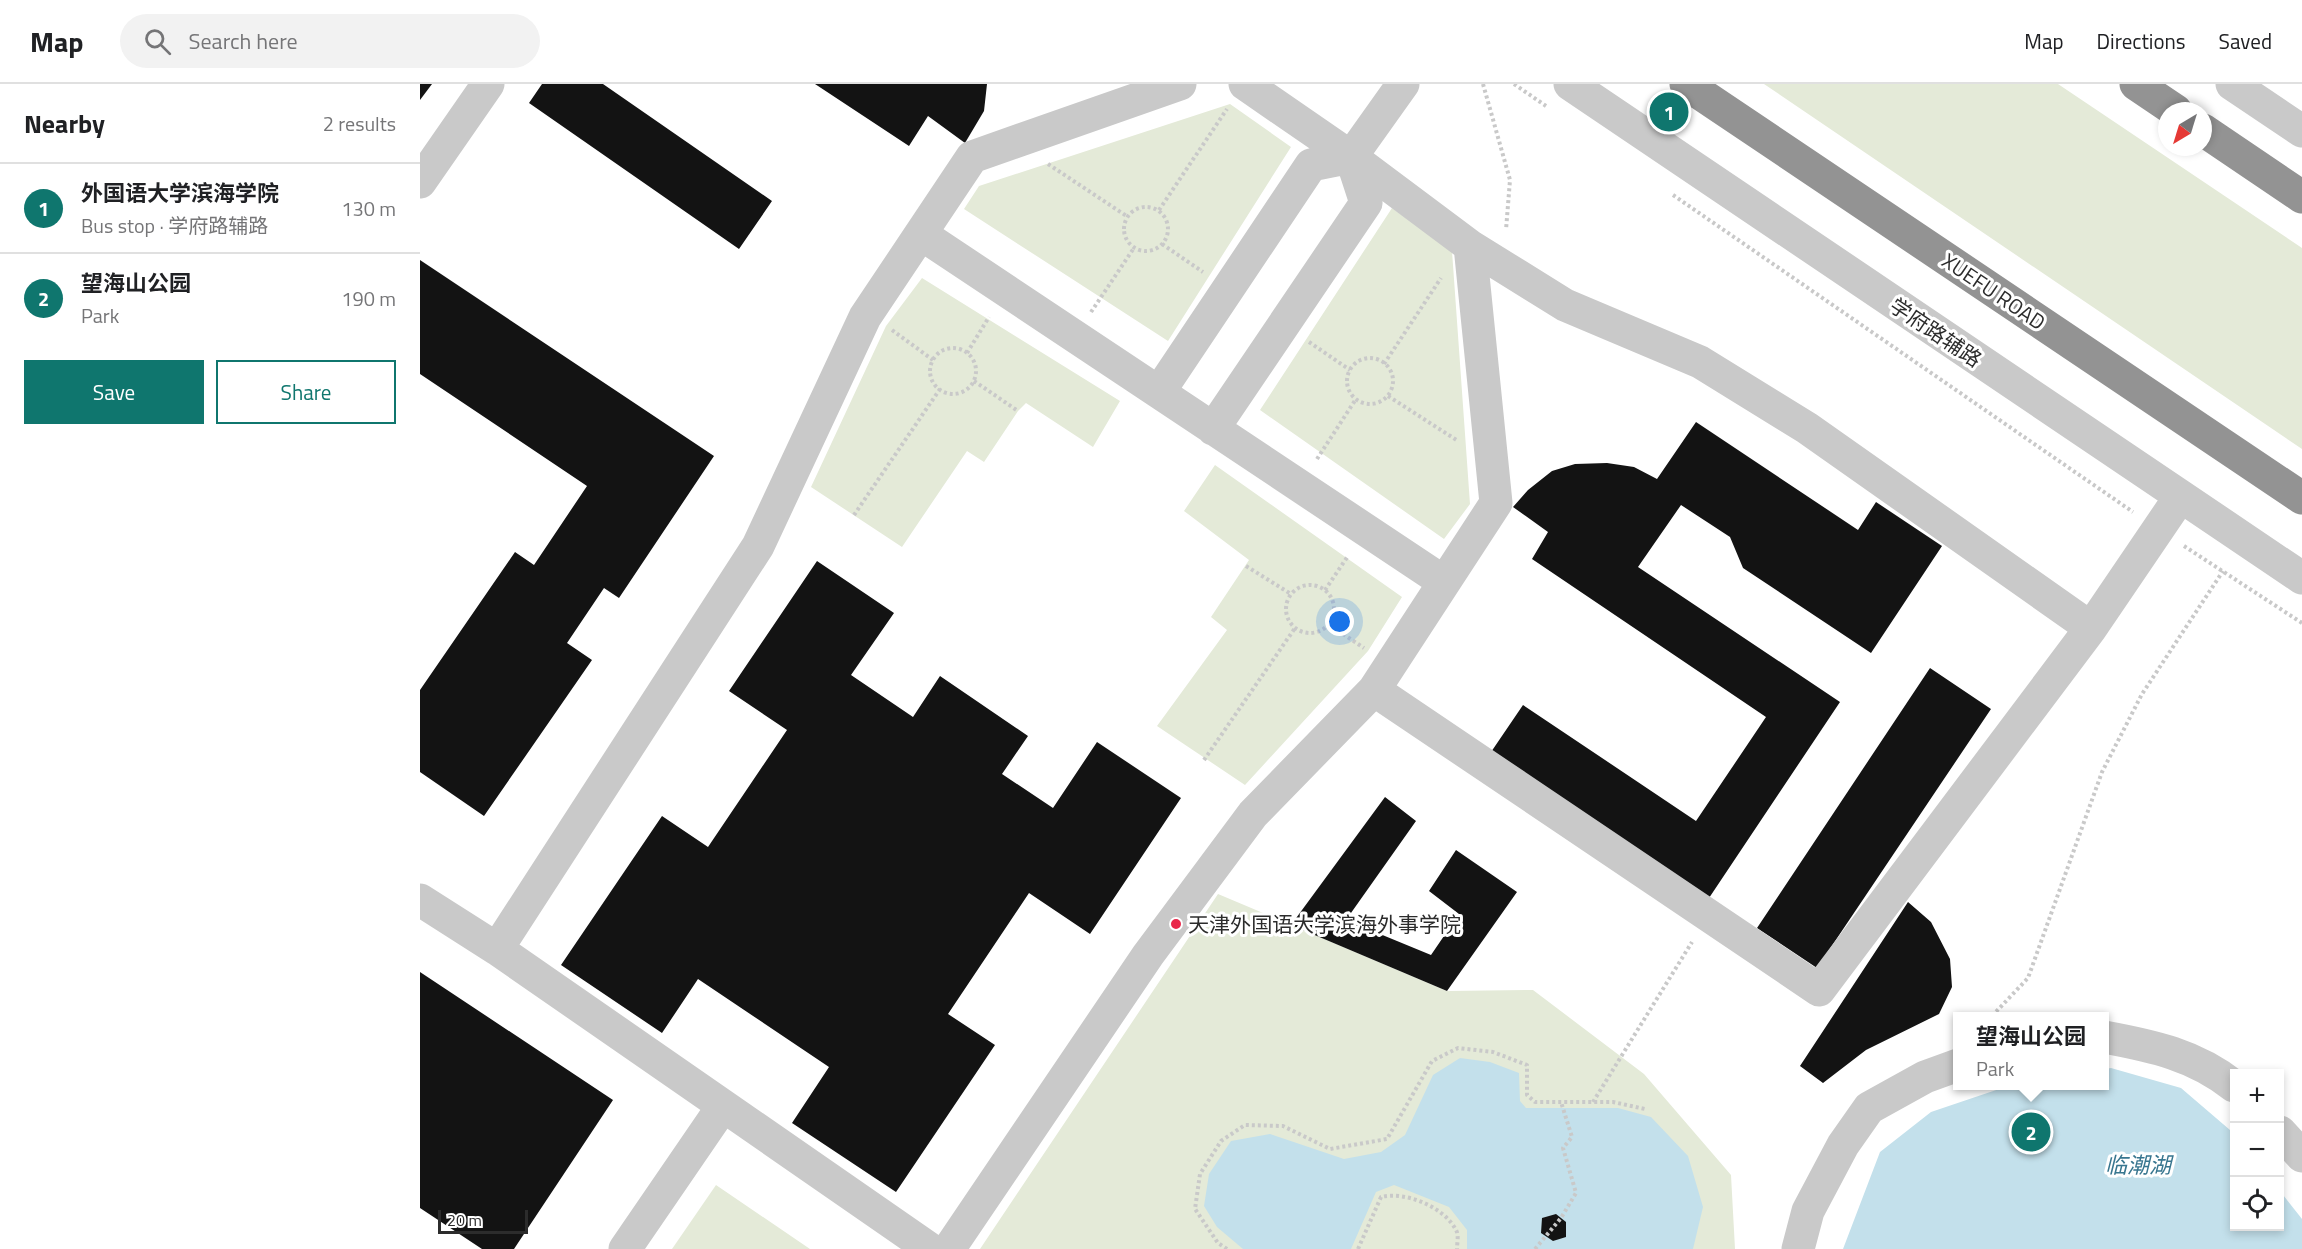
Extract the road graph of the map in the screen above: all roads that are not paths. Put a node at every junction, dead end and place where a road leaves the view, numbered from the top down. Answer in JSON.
{"nodes":[{"id":1,"x":488,"y":84,"type":"edge"},
{"id":2,"x":1180,"y":84,"type":"edge"},
{"id":3,"x":1402,"y":84,"type":"edge"},
{"id":4,"x":1570,"y":84,"type":"edge"},
{"id":5,"x":1686,"y":84,"type":"edge"},
{"id":6,"x":2136,"y":84,"type":"edge"},
{"id":7,"x":2232,"y":84,"type":"edge"},
{"id":8,"x":1237,"y":94,"type":"edge"},
{"id":9,"x":2163,"y":102,"type":"edge"},
{"id":10,"x":2302,"y":130,"type":"edge"},
{"id":11,"x":2212,"y":136,"type":"edge"},
{"id":12,"x":1351,"y":157,"type":"junction"},
{"id":13,"x":420,"y":182,"type":"edge"},
{"id":14,"x":2302,"y":197,"type":"edge"},
{"id":15,"x":921,"y":234,"type":"junction"},
{"id":16,"x":1470,"y":246,"type":"junction"},
{"id":17,"x":1159,"y":392,"type":"junction"},
{"id":18,"x":1213,"y":429,"type":"junction"},
{"id":19,"x":2180,"y":497,"type":"junction"},
{"id":20,"x":2302,"y":498,"type":"edge"},
{"id":21,"x":2302,"y":578,"type":"edge"},
{"id":22,"x":1444,"y":582,"type":"junction"},
{"id":23,"x":2091,"y":628,"type":"junction"},
{"id":24,"x":1382,"y":678,"type":"junction"},
{"id":25,"x":420,"y":900,"type":"edge"},
{"id":26,"x":497,"y":949,"type":"junction"},
{"id":27,"x":2109,"y":1038,"type":"edge"},
{"id":28,"x":1953,"y":1067,"type":"edge"},
{"id":29,"x":2230,"y":1082,"type":"edge"},
{"id":30,"x":723,"y":1106,"type":"junction"},
{"id":31,"x":2284,"y":1136,"type":"edge"},
{"id":32,"x":2302,"y":1156,"type":"edge"},
{"id":33,"x":625,"y":1249,"type":"edge"},
{"id":34,"x":930,"y":1249,"type":"edge"},
{"id":35,"x":949,"y":1249,"type":"edge"},
{"id":36,"x":1798,"y":1249,"type":"edge"}],
"edges":[{"from":1,"to":13,"type":"street"},
{"from":2,"to":15,"type":"street"},
{"from":3,"to":12,"type":"street"},
{"from":4,"to":19,"type":"street","name":"学府路辅路"},
{"from":5,"to":20,"type":"highway","name":"XUEFU ROAD"},
{"from":6,"to":9,"type":"highway"},
{"from":7,"to":10,"type":"street"},
{"from":8,"to":12,"type":"street"},
{"from":11,"to":14,"type":"highway"},
{"from":12,"to":16,"type":"street"},
{"from":12,"to":17,"type":"street"},
{"from":12,"to":18,"type":"street"},
{"from":15,"to":17,"type":"street"},
{"from":15,"to":26,"type":"street"},
{"from":16,"to":22,"type":"street"},
{"from":16,"to":23,"type":"street"},
{"from":17,"to":18,"type":"street"},
{"from":18,"to":22,"type":"street"},
{"from":19,"to":21,"type":"street","name":"学府路辅路"},
{"from":19,"to":23,"type":"street"},
{"from":22,"to":24,"type":"street"},
{"from":23,"to":24,"type":"street"},
{"from":24,"to":35,"type":"street"},
{"from":25,"to":26,"type":"street"},
{"from":26,"to":30,"type":"street"},
{"from":27,"to":29,"type":"street"},
{"from":28,"to":36,"type":"street"},
{"from":30,"to":33,"type":"street"},
{"from":30,"to":34,"type":"street"},
{"from":31,"to":32,"type":"street"}]}
